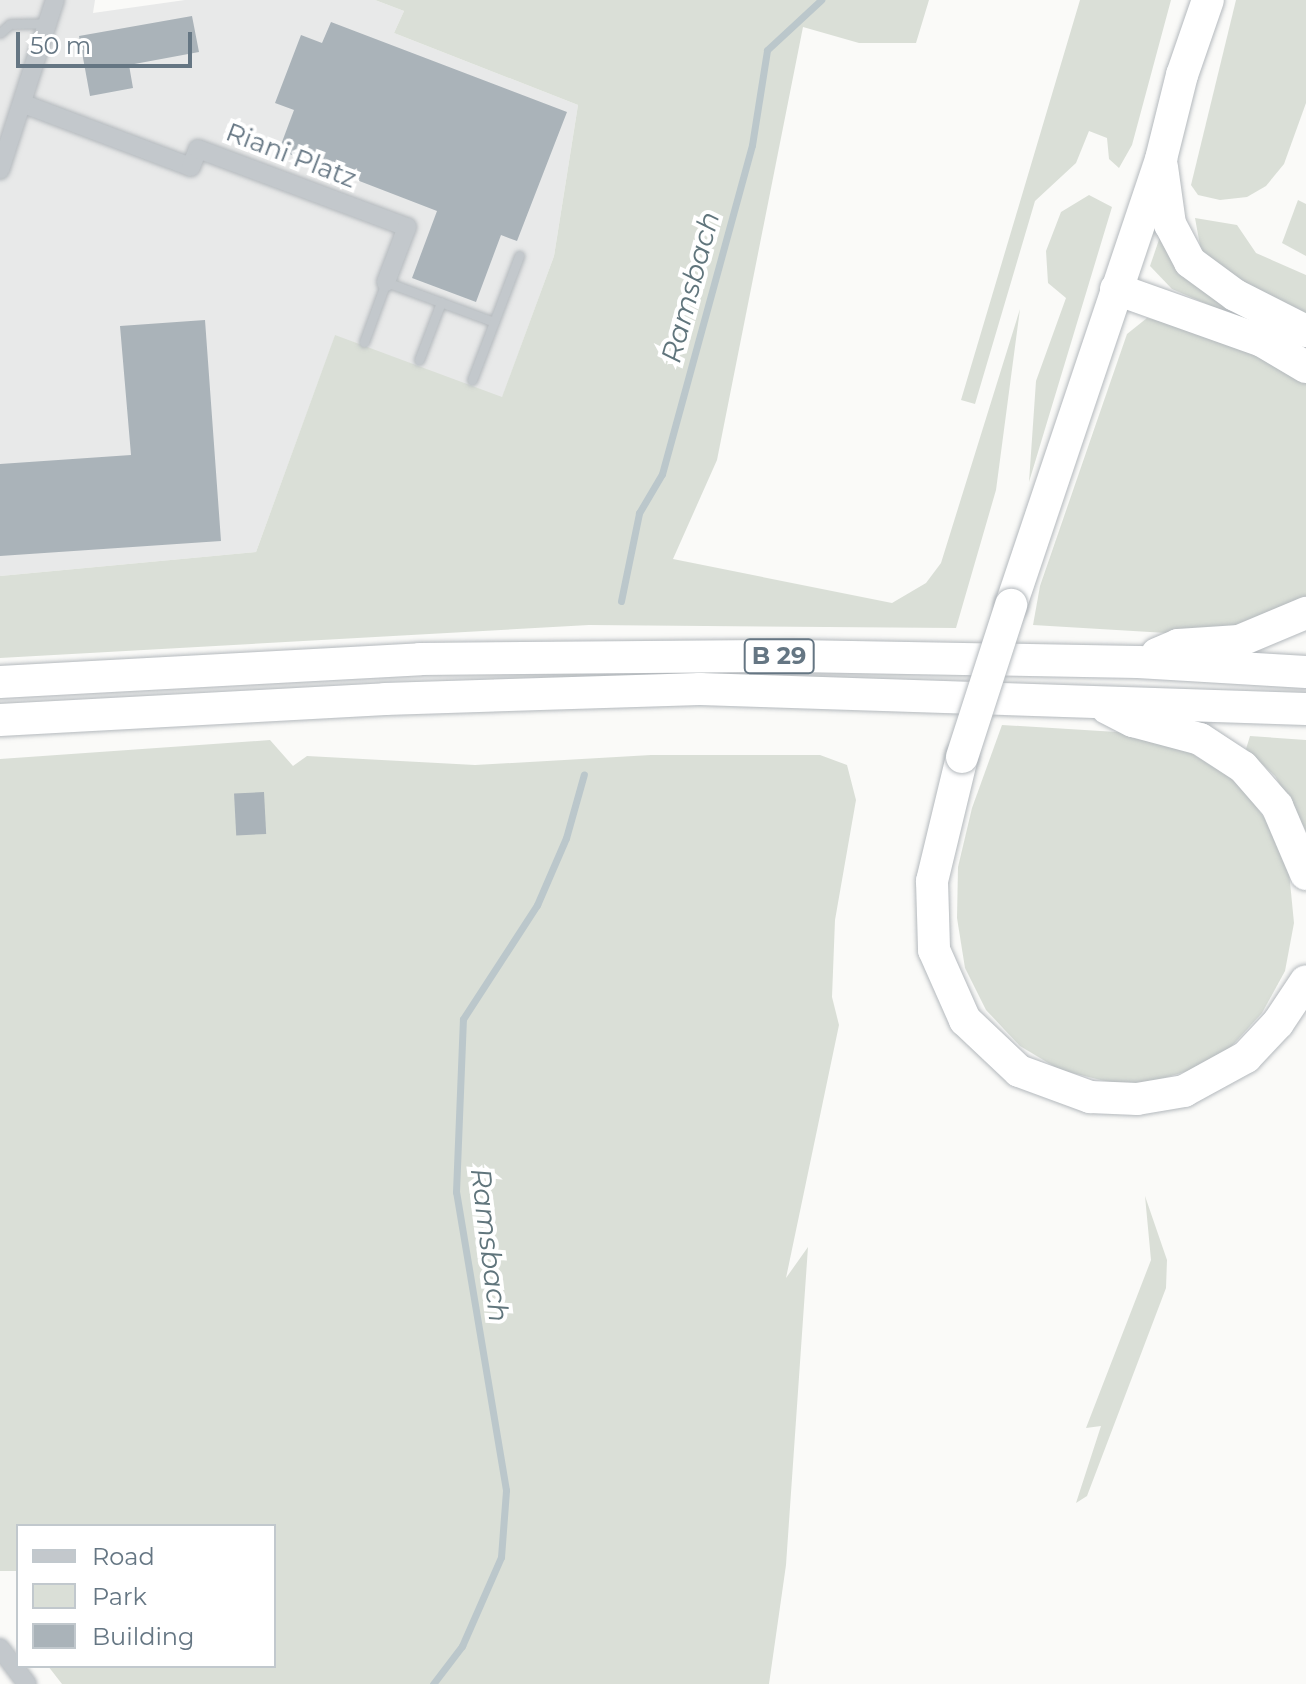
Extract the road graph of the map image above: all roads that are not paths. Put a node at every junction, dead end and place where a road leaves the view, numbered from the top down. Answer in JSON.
{"nodes":[{"id":1,"x":55,"y":0,"type":"edge"},
{"id":2,"x":1186,"y":0,"type":"edge"},
{"id":3,"x":1208,"y":0,"type":"edge"},
{"id":4,"x":49,"y":23,"type":"junction"},
{"id":5,"x":0,"y":33,"type":"edge"},
{"id":6,"x":1182,"y":75,"type":"junction"},
{"id":7,"x":24,"y":104,"type":"junction"},
{"id":8,"x":1161,"y":159,"type":"junction"},
{"id":9,"x":0,"y":170,"type":"edge"},
{"id":10,"x":519,"y":256,"type":"dead end"},
{"id":11,"x":386,"y":282,"type":"junction"},
{"id":12,"x":1116,"y":289,"type":"junction"},
{"id":13,"x":441,"y":302,"type":"junction"},
{"id":14,"x":494,"y":322,"type":"junction"},
{"id":15,"x":1306,"y":331,"type":"edge"},
{"id":16,"x":364,"y":342,"type":"dead end"},
{"id":17,"x":419,"y":360,"type":"dead end"},
{"id":18,"x":1306,"y":367,"type":"edge"},
{"id":19,"x":472,"y":380,"type":"dead end"},
{"id":20,"x":1306,"y":613,"type":"edge"},
{"id":21,"x":1138,"y":662,"type":"junction"},
{"id":22,"x":1306,"y":672,"type":"edge"},
{"id":23,"x":0,"y":682,"type":"edge"},
{"id":24,"x":1089,"y":698,"type":"junction"},
{"id":25,"x":1306,"y":709,"type":"edge"},
{"id":26,"x":0,"y":720,"type":"edge"},
{"id":27,"x":1306,"y":874,"type":"edge"},
{"id":28,"x":1306,"y":958,"type":"edge"},
{"id":29,"x":1298,"y":992,"type":"edge"},
{"id":30,"x":0,"y":1648,"type":"edge"},
{"id":31,"x":27,"y":1684,"type":"edge"}],
"edges":[{"from":1,"to":4,"type":"street"},
{"from":2,"to":6,"type":"highway"},
{"from":3,"to":6,"type":"highway"},
{"from":4,"to":5,"type":"lane"},
{"from":4,"to":7,"type":"street"},
{"from":6,"to":8,"type":"highway"},
{"from":7,"to":9,"type":"street"},
{"from":7,"to":11,"type":"street","name":"Riani Platz"},
{"from":8,"to":12,"type":"highway"},
{"from":8,"to":15,"type":"highway"},
{"from":10,"to":14,"type":"lane"},
{"from":11,"to":13,"type":"lane"},
{"from":11,"to":16,"type":"lane"},
{"from":12,"to":18,"type":"highway"},
{"from":12,"to":29,"type":"highway","bridge":true},
{"from":13,"to":14,"type":"lane"},
{"from":13,"to":17,"type":"lane"},
{"from":14,"to":19,"type":"lane"},
{"from":20,"to":21,"type":"highway"},
{"from":21,"to":22,"type":"highway","number":"B 29"},
{"from":21,"to":23,"type":"highway","number":"B 29"},
{"from":24,"to":25,"type":"highway","number":"B 29"},
{"from":24,"to":26,"type":"highway","number":"B 29"},
{"from":24,"to":27,"type":"highway"},
{"from":28,"to":29,"type":"highway"},
{"from":30,"to":31,"type":"street"}]}
